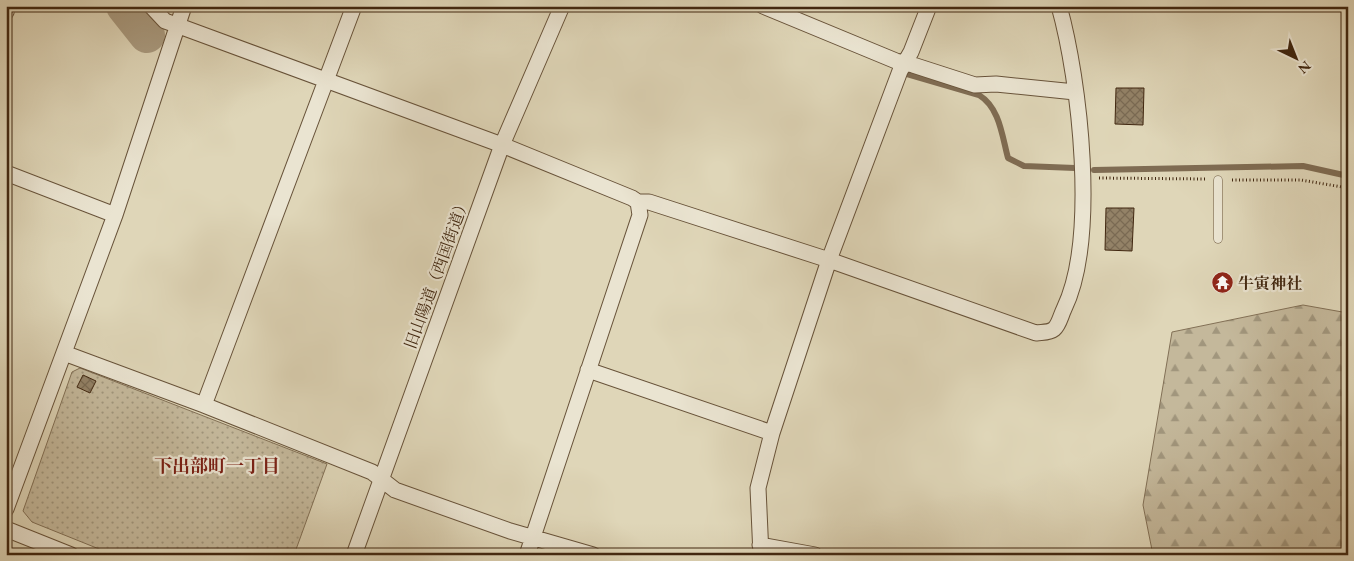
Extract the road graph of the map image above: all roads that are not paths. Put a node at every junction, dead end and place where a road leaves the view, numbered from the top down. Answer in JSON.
{"nodes":[{"id":1,"x":8,"y":6,"type":"edge"},
{"id":2,"x":151,"y":6,"type":"edge"},
{"id":3,"x":184,"y":6,"type":"edge"},
{"id":4,"x":354,"y":6,"type":"edge"},
{"id":5,"x":562,"y":6,"type":"edge"},
{"id":6,"x":764,"y":6,"type":"edge"},
{"id":7,"x":929,"y":6,"type":"edge"},
{"id":8,"x":1059,"y":6,"type":"edge"},
{"id":9,"x":6,"y":12,"type":"edge"},
{"id":10,"x":179,"y":26,"type":"junction"},
{"id":11,"x":904,"y":63,"type":"junction"},
{"id":12,"x":327,"y":79,"type":"junction"},
{"id":13,"x":1075,"y":92,"type":"junction"},
{"id":14,"x":502,"y":145,"type":"junction"},
{"id":15,"x":6,"y":173,"type":"edge"},
{"id":16,"x":1218,"y":180,"type":"dead end"},
{"id":17,"x":638,"y":202,"type":"junction"},
{"id":18,"x":115,"y":215,"type":"junction"},
{"id":19,"x":1218,"y":239,"type":"dead end"},
{"id":20,"x":829,"y":260,"type":"junction"},
{"id":21,"x":64,"y":353,"type":"junction"},
{"id":22,"x":588,"y":370,"type":"junction"},
{"id":23,"x":204,"y":405,"type":"junction"},
{"id":24,"x":772,"y":433,"type":"junction"},
{"id":25,"x":382,"y":480,"type":"junction"},
{"id":26,"x":6,"y":509,"type":"edge"},
{"id":27,"x":6,"y":529,"type":"edge"},
{"id":28,"x":533,"y":537,"type":"junction"},
{"id":29,"x":760,"y":550,"type":"edge"},
{"id":30,"x":71,"y":555,"type":"edge"},
{"id":31,"x":354,"y":555,"type":"edge"},
{"id":32,"x":527,"y":555,"type":"edge"},
{"id":33,"x":593,"y":555,"type":"edge"},
{"id":34,"x":815,"y":555,"type":"edge"}],
"edges":[{"from":1,"to":9,"type":"street"},
{"from":2,"to":10,"type":"street"},
{"from":3,"to":10,"type":"street"},
{"from":4,"to":12,"type":"street"},
{"from":5,"to":14,"type":"street","name":"旧山陽道（西国街道）"},
{"from":6,"to":11,"type":"street"},
{"from":7,"to":11,"type":"street"},
{"from":8,"to":13,"type":"street"},
{"from":10,"to":12,"type":"street"},
{"from":10,"to":18,"type":"street"},
{"from":11,"to":13,"type":"street"},
{"from":11,"to":20,"type":"street"},
{"from":12,"to":14,"type":"street"},
{"from":12,"to":23,"type":"street"},
{"from":13,"to":20,"type":"street"},
{"from":14,"to":17,"type":"street"},
{"from":14,"to":25,"type":"street","name":"旧山陽道（西国街道）"},
{"from":15,"to":18,"type":"street"},
{"from":16,"to":19,"type":"lane"},
{"from":17,"to":20,"type":"street"},
{"from":17,"to":22,"type":"street"},
{"from":18,"to":21,"type":"street"},
{"from":20,"to":24,"type":"street"},
{"from":21,"to":23,"type":"street"},
{"from":21,"to":26,"type":"street"},
{"from":22,"to":24,"type":"street"},
{"from":22,"to":28,"type":"street"},
{"from":23,"to":25,"type":"street"},
{"from":24,"to":29,"type":"street"},
{"from":25,"to":28,"type":"street"},
{"from":25,"to":31,"type":"street","name":"旧山陽道（西国街道）"},
{"from":27,"to":30,"type":"street"},
{"from":28,"to":32,"type":"street"},
{"from":28,"to":33,"type":"street"},
{"from":29,"to":34,"type":"street"}]}
